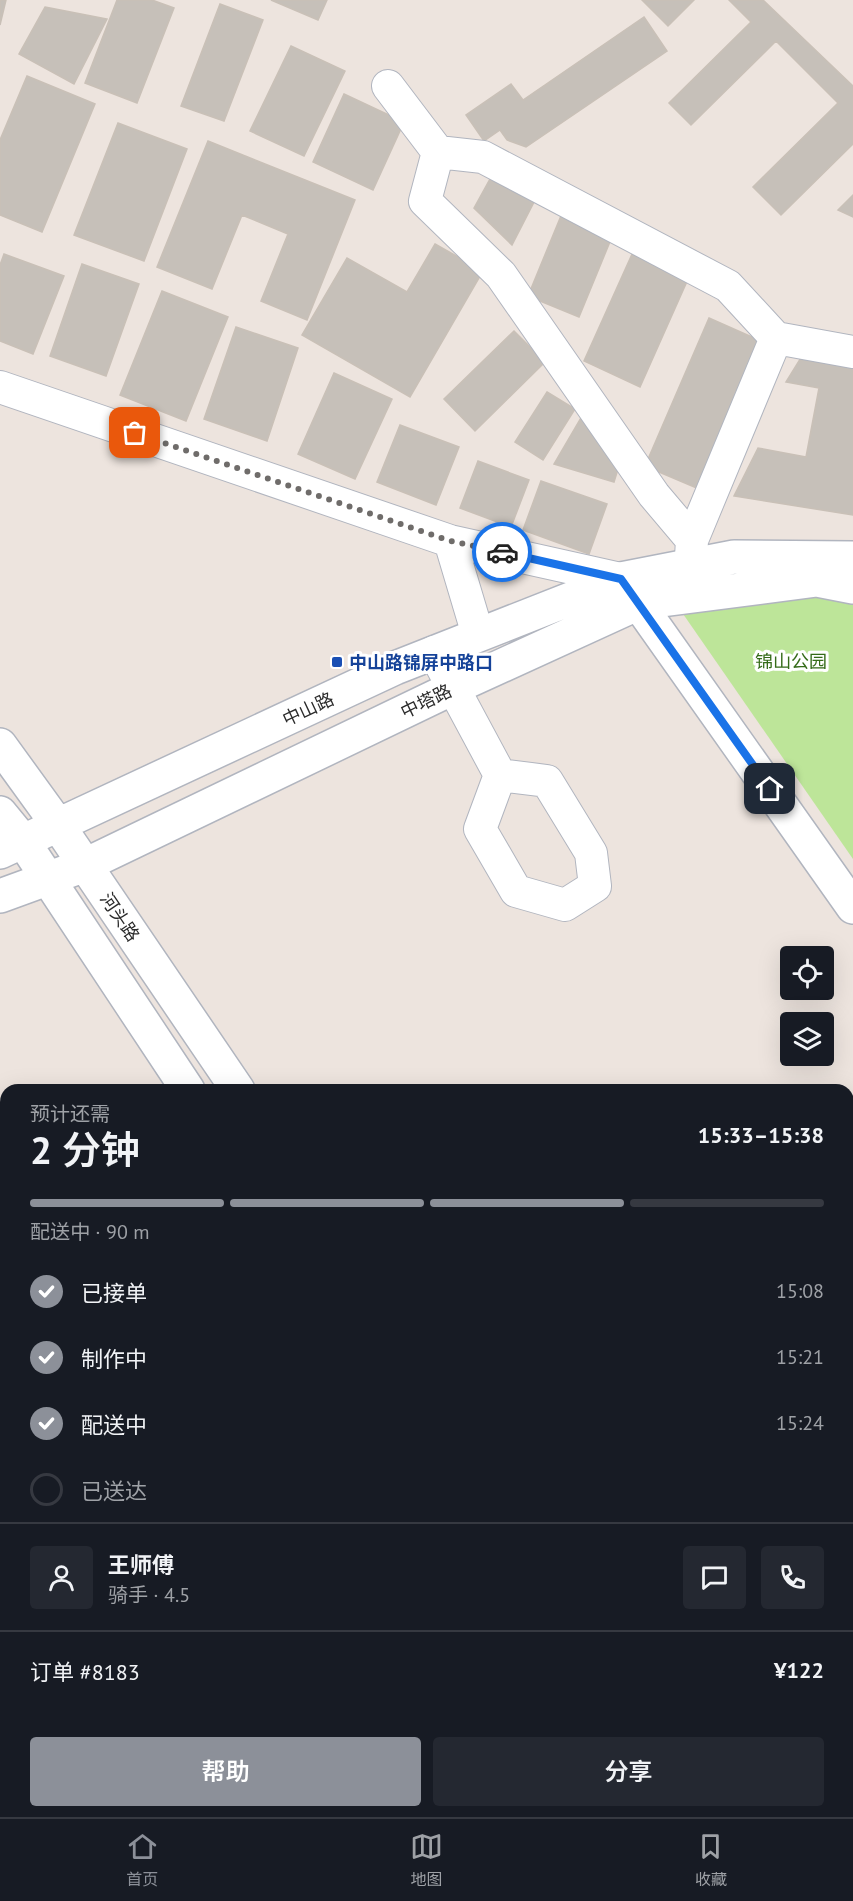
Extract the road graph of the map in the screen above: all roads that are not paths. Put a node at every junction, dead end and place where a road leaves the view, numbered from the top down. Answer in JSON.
{"nodes":[{"id":1,"x":388,"y":87,"type":"dead end"},
{"id":2,"x":438,"y":152,"type":"junction"},
{"id":3,"x":776,"y":338,"type":"junction"},
{"id":4,"x":853,"y":352,"type":"edge"},
{"id":5,"x":0,"y":387,"type":"edge"},
{"id":6,"x":450,"y":541,"type":"junction"},
{"id":7,"x":691,"y":553,"type":"junction"},
{"id":8,"x":853,"y":558,"type":"edge"},
{"id":9,"x":853,"y":587,"type":"edge"},
{"id":10,"x":630,"y":591,"type":"junction"},
{"id":11,"x":478,"y":635,"type":"junction"},
{"id":12,"x":434,"y":652,"type":"junction"},
{"id":13,"x":453,"y":688,"type":"junction"},
{"id":14,"x":0,"y":745,"type":"edge"},
{"id":15,"x":500,"y":775,"type":"dead end"},
{"id":16,"x":0,"y":813,"type":"edge"},
{"id":17,"x":58,"y":825,"type":"junction"},
{"id":18,"x":11,"y":847,"type":"edge"},
{"id":19,"x":85,"y":865,"type":"junction"},
{"id":20,"x":48,"y":879,"type":"junction"},
{"id":21,"x":0,"y":896,"type":"edge"},
{"id":22,"x":853,"y":907,"type":"edge"},
{"id":23,"x":184,"y":1084,"type":"edge"},
{"id":24,"x":234,"y":1084,"type":"edge"}],
"edges":[{"from":1,"to":2,"type":"street"},
{"from":2,"to":3,"type":"street"},
{"from":2,"to":7,"type":"street"},
{"from":3,"to":4,"type":"street"},
{"from":3,"to":7,"type":"street"},
{"from":5,"to":6,"type":"street"},
{"from":6,"to":10,"type":"street"},
{"from":6,"to":11,"type":"street"},
{"from":7,"to":8,"type":"main road","name":"中塔路"},
{"from":7,"to":10,"type":"main road","name":"中塔路"},
{"from":9,"to":10,"type":"main road","name":"中塔路"},
{"from":10,"to":11,"type":"main road","name":"中山路"},
{"from":10,"to":13,"type":"main road","name":"中塔路"},
{"from":10,"to":22,"type":"main road"},
{"from":11,"to":12,"type":"main road","name":"中山路"},
{"from":12,"to":13,"type":"street"},
{"from":12,"to":17,"type":"main road","name":"中山路"},
{"from":13,"to":15,"type":"street"},
{"from":13,"to":19,"type":"main road","name":"中塔路"},
{"from":14,"to":17,"type":"main road","name":"河头路"},
{"from":16,"to":18,"type":"main road"},
{"from":17,"to":18,"type":"main road","name":"中山路"},
{"from":17,"to":19,"type":"main road","name":"河头路"},
{"from":18,"to":20,"type":"main road"},
{"from":19,"to":20,"type":"main road","name":"中塔路"},
{"from":19,"to":24,"type":"main road","name":"河头路"},
{"from":20,"to":21,"type":"main road","name":"中塔路"},
{"from":20,"to":23,"type":"main road"}]}
